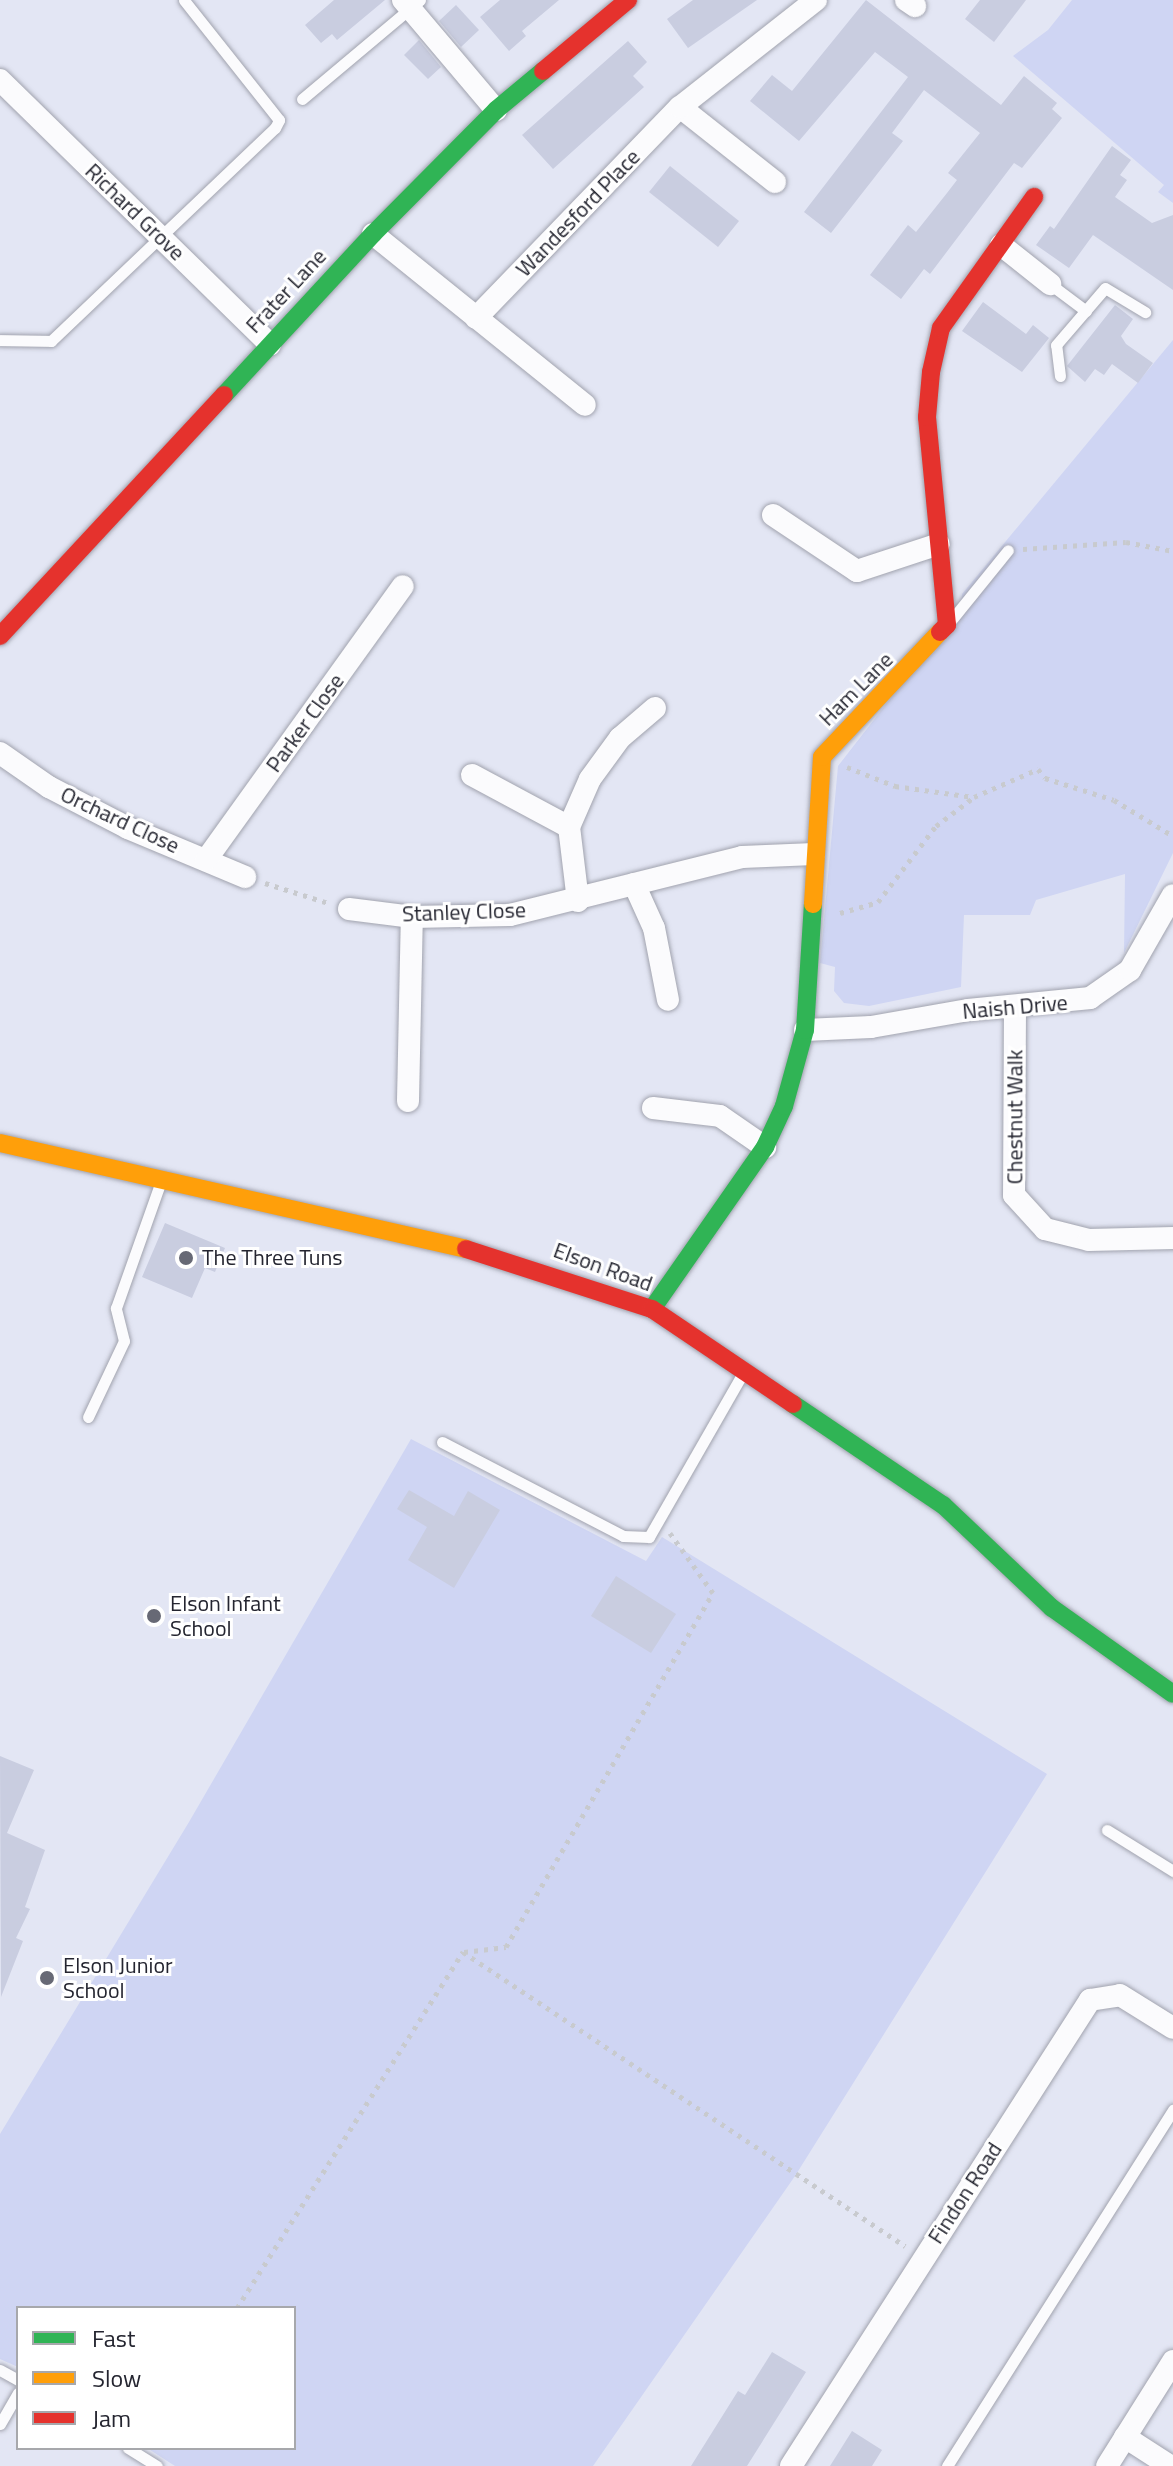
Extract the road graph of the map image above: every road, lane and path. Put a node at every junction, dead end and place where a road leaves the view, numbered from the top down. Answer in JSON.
{"nodes":[{"id":1,"x":184,"y":0,"type":"edge"},
{"id":2,"x":628,"y":0,"type":"edge"},
{"id":3,"x":816,"y":0,"type":"edge"},
{"id":4,"x":411,"y":3,"type":"edge"},
{"id":5,"x":0,"y":80,"type":"edge"},
{"id":6,"x":302,"y":99,"type":"dead end"},
{"id":7,"x":680,"y":107,"type":"junction"},
{"id":8,"x":496,"y":110,"type":"junction"},
{"id":9,"x":775,"y":182,"type":"dead end"},
{"id":10,"x":1034,"y":197,"type":"dead end"},
{"id":11,"x":373,"y":234,"type":"junction"},
{"id":12,"x":164,"y":239,"type":"junction"},
{"id":13,"x":1001,"y":245,"type":"junction"},
{"id":14,"x":1050,"y":284,"type":"joint"},
{"id":15,"x":1086,"y":311,"type":"junction"},
{"id":16,"x":1145,"y":312,"type":"dead end"},
{"id":17,"x":476,"y":318,"type":"junction"},
{"id":18,"x":0,"y":340,"type":"edge"},
{"id":19,"x":270,"y":344,"type":"junction"},
{"id":20,"x":1060,"y":376,"type":"dead end"},
{"id":21,"x":585,"y":405,"type":"dead end"},
{"id":22,"x":773,"y":515,"type":"dead end"},
{"id":23,"x":939,"y":544,"type":"junction"},
{"id":24,"x":1008,"y":550,"type":"joint"},
{"id":25,"x":1173,"y":551,"type":"edge"},
{"id":26,"x":403,"y":586,"type":"dead end"},
{"id":27,"x":947,"y":625,"type":"junction"},
{"id":28,"x":0,"y":636,"type":"edge"},
{"id":29,"x":655,"y":708,"type":"dead end"},
{"id":30,"x":0,"y":753,"type":"edge"},
{"id":31,"x":822,"y":757,"type":"junction"},
{"id":32,"x":472,"y":775,"type":"dead end"},
{"id":33,"x":974,"y":797,"type":"junction"},
{"id":34,"x":569,"y":827,"type":"junction"},
{"id":35,"x":1173,"y":836,"type":"edge"},
{"id":36,"x":814,"y":854,"type":"junction"},
{"id":37,"x":206,"y":860,"type":"junction"},
{"id":38,"x":245,"y":877,"type":"joint"},
{"id":39,"x":634,"y":884,"type":"junction"},
{"id":40,"x":1173,"y":895,"type":"edge"},
{"id":41,"x":578,"y":901,"type":"junction"},
{"id":42,"x":349,"y":909,"type":"joint"},
{"id":43,"x":811,"y":912,"type":"junction"},
{"id":44,"x":412,"y":917,"type":"junction"},
{"id":45,"x":1166,"y":928,"type":"edge"},
{"id":46,"x":668,"y":1000,"type":"dead end"},
{"id":47,"x":1015,"y":1008,"type":"junction"},
{"id":48,"x":805,"y":1030,"type":"junction"},
{"id":49,"x":408,"y":1101,"type":"dead end"},
{"id":50,"x":653,"y":1108,"type":"dead end"},
{"id":51,"x":0,"y":1143,"type":"edge"},
{"id":52,"x":765,"y":1147,"type":"junction"},
{"id":53,"x":161,"y":1181,"type":"junction"},
{"id":54,"x":1173,"y":1238,"type":"edge"},
{"id":55,"x":652,"y":1309,"type":"junction"},
{"id":56,"x":743,"y":1372,"type":"junction"},
{"id":57,"x":88,"y":1417,"type":"dead end"},
{"id":58,"x":442,"y":1442,"type":"dead end"},
{"id":59,"x":661,"y":1519,"type":"junction"},
{"id":60,"x":1173,"y":1694,"type":"edge"},
{"id":61,"x":1107,"y":1830,"type":"dead end"},
{"id":62,"x":1173,"y":1871,"type":"edge"},
{"id":63,"x":463,"y":1952,"type":"junction"},
{"id":64,"x":1173,"y":2028,"type":"edge"},
{"id":65,"x":1173,"y":2110,"type":"edge"},
{"id":66,"x":923,"y":2258,"type":"junction"},
{"id":67,"x":238,"y":2306,"type":"edge"},
{"id":68,"x":1173,"y":2361,"type":"edge"},
{"id":69,"x":16,"y":2396,"type":"edge"},
{"id":70,"x":0,"y":2424,"type":"edge"},
{"id":71,"x":1125,"y":2437,"type":"junction"},
{"id":72,"x":131,"y":2450,"type":"edge"},
{"id":73,"x":157,"y":2466,"type":"edge"},
{"id":74,"x":791,"y":2466,"type":"edge"},
{"id":75,"x":947,"y":2466,"type":"edge"},
{"id":76,"x":1107,"y":2466,"type":"edge"},
{"id":77,"x":1170,"y":2466,"type":"edge"}],
"edges":[{"from":1,"to":12,"type":"lane"},
{"from":2,"to":8,"type":"street","name":"Frater Lane"},
{"from":3,"to":7,"type":"street","name":"Wandesford Place"},
{"from":4,"to":6,"type":"lane"},
{"from":4,"to":8,"type":"street"},
{"from":5,"to":12,"type":"street","name":"Richard Grove"},
{"from":7,"to":9,"type":"street"},
{"from":7,"to":17,"type":"street","name":"Wandesford Place"},
{"from":8,"to":11,"type":"street","name":"Frater Lane"},
{"from":10,"to":13,"type":"street"},
{"from":11,"to":17,"type":"street"},
{"from":11,"to":19,"type":"street","name":"Frater Lane"},
{"from":12,"to":18,"type":"lane"},
{"from":12,"to":19,"type":"street","name":"Richard Grove"},
{"from":13,"to":14,"type":"street"},
{"from":13,"to":23,"type":"street"},
{"from":14,"to":15,"type":"lane"},
{"from":15,"to":16,"type":"lane"},
{"from":15,"to":20,"type":"lane"},
{"from":17,"to":21,"type":"street"},
{"from":19,"to":28,"type":"street","name":"Frater Lane"},
{"from":22,"to":23,"type":"street"},
{"from":23,"to":27,"type":"street"},
{"from":24,"to":25,"type":"path"},
{"from":24,"to":27,"type":"lane"},
{"from":26,"to":37,"type":"street","name":"Parker Close"},
{"from":27,"to":31,"type":"street","name":"Ham Lane"},
{"from":29,"to":34,"type":"street"},
{"from":30,"to":37,"type":"street","name":"Orchard Close"},
{"from":31,"to":33,"type":"path"},
{"from":31,"to":36,"type":"street","name":"Ham Lane"},
{"from":32,"to":34,"type":"street"},
{"from":33,"to":35,"type":"path"},
{"from":33,"to":43,"type":"path"},
{"from":34,"to":41,"type":"street"},
{"from":36,"to":39,"type":"street","name":"Stanley Close"},
{"from":36,"to":43,"type":"street","name":"Ham Lane"},
{"from":37,"to":38,"type":"street","name":"Orchard Close"},
{"from":38,"to":42,"type":"path"},
{"from":39,"to":41,"type":"street","name":"Stanley Close"},
{"from":39,"to":46,"type":"street"},
{"from":40,"to":45,"type":"street","name":"Naish Drive"},
{"from":41,"to":44,"type":"street","name":"Stanley Close"},
{"from":42,"to":44,"type":"street","name":"Stanley Close"},
{"from":43,"to":48,"type":"street","name":"Ham Lane"},
{"from":44,"to":49,"type":"street"},
{"from":45,"to":47,"type":"street","name":"Naish Drive"},
{"from":47,"to":48,"type":"street","name":"Naish Drive"},
{"from":47,"to":54,"type":"street","name":"Chestnut Walk"},
{"from":48,"to":52,"type":"street","name":"Ham Lane"},
{"from":50,"to":52,"type":"street"},
{"from":51,"to":53,"type":"street","name":"Elson Road"},
{"from":52,"to":55,"type":"street","name":"Ham Lane"},
{"from":53,"to":55,"type":"street","name":"Elson Road"},
{"from":53,"to":57,"type":"lane"},
{"from":55,"to":56,"type":"street","name":"Elson Road"},
{"from":56,"to":59,"type":"lane"},
{"from":56,"to":60,"type":"street","name":"Elson Road"},
{"from":58,"to":59,"type":"lane"},
{"from":59,"to":63,"type":"path"},
{"from":61,"to":62,"type":"lane"},
{"from":63,"to":66,"type":"path"},
{"from":63,"to":67,"type":"path"},
{"from":64,"to":66,"type":"street","name":"Findon Road"},
{"from":65,"to":75,"type":"lane"},
{"from":66,"to":74,"type":"street","name":"Findon Road"},
{"from":68,"to":71,"type":"street"},
{"from":69,"to":70,"type":"lane"},
{"from":71,"to":76,"type":"street"},
{"from":71,"to":77,"type":"street"},
{"from":72,"to":73,"type":"lane"}]}
